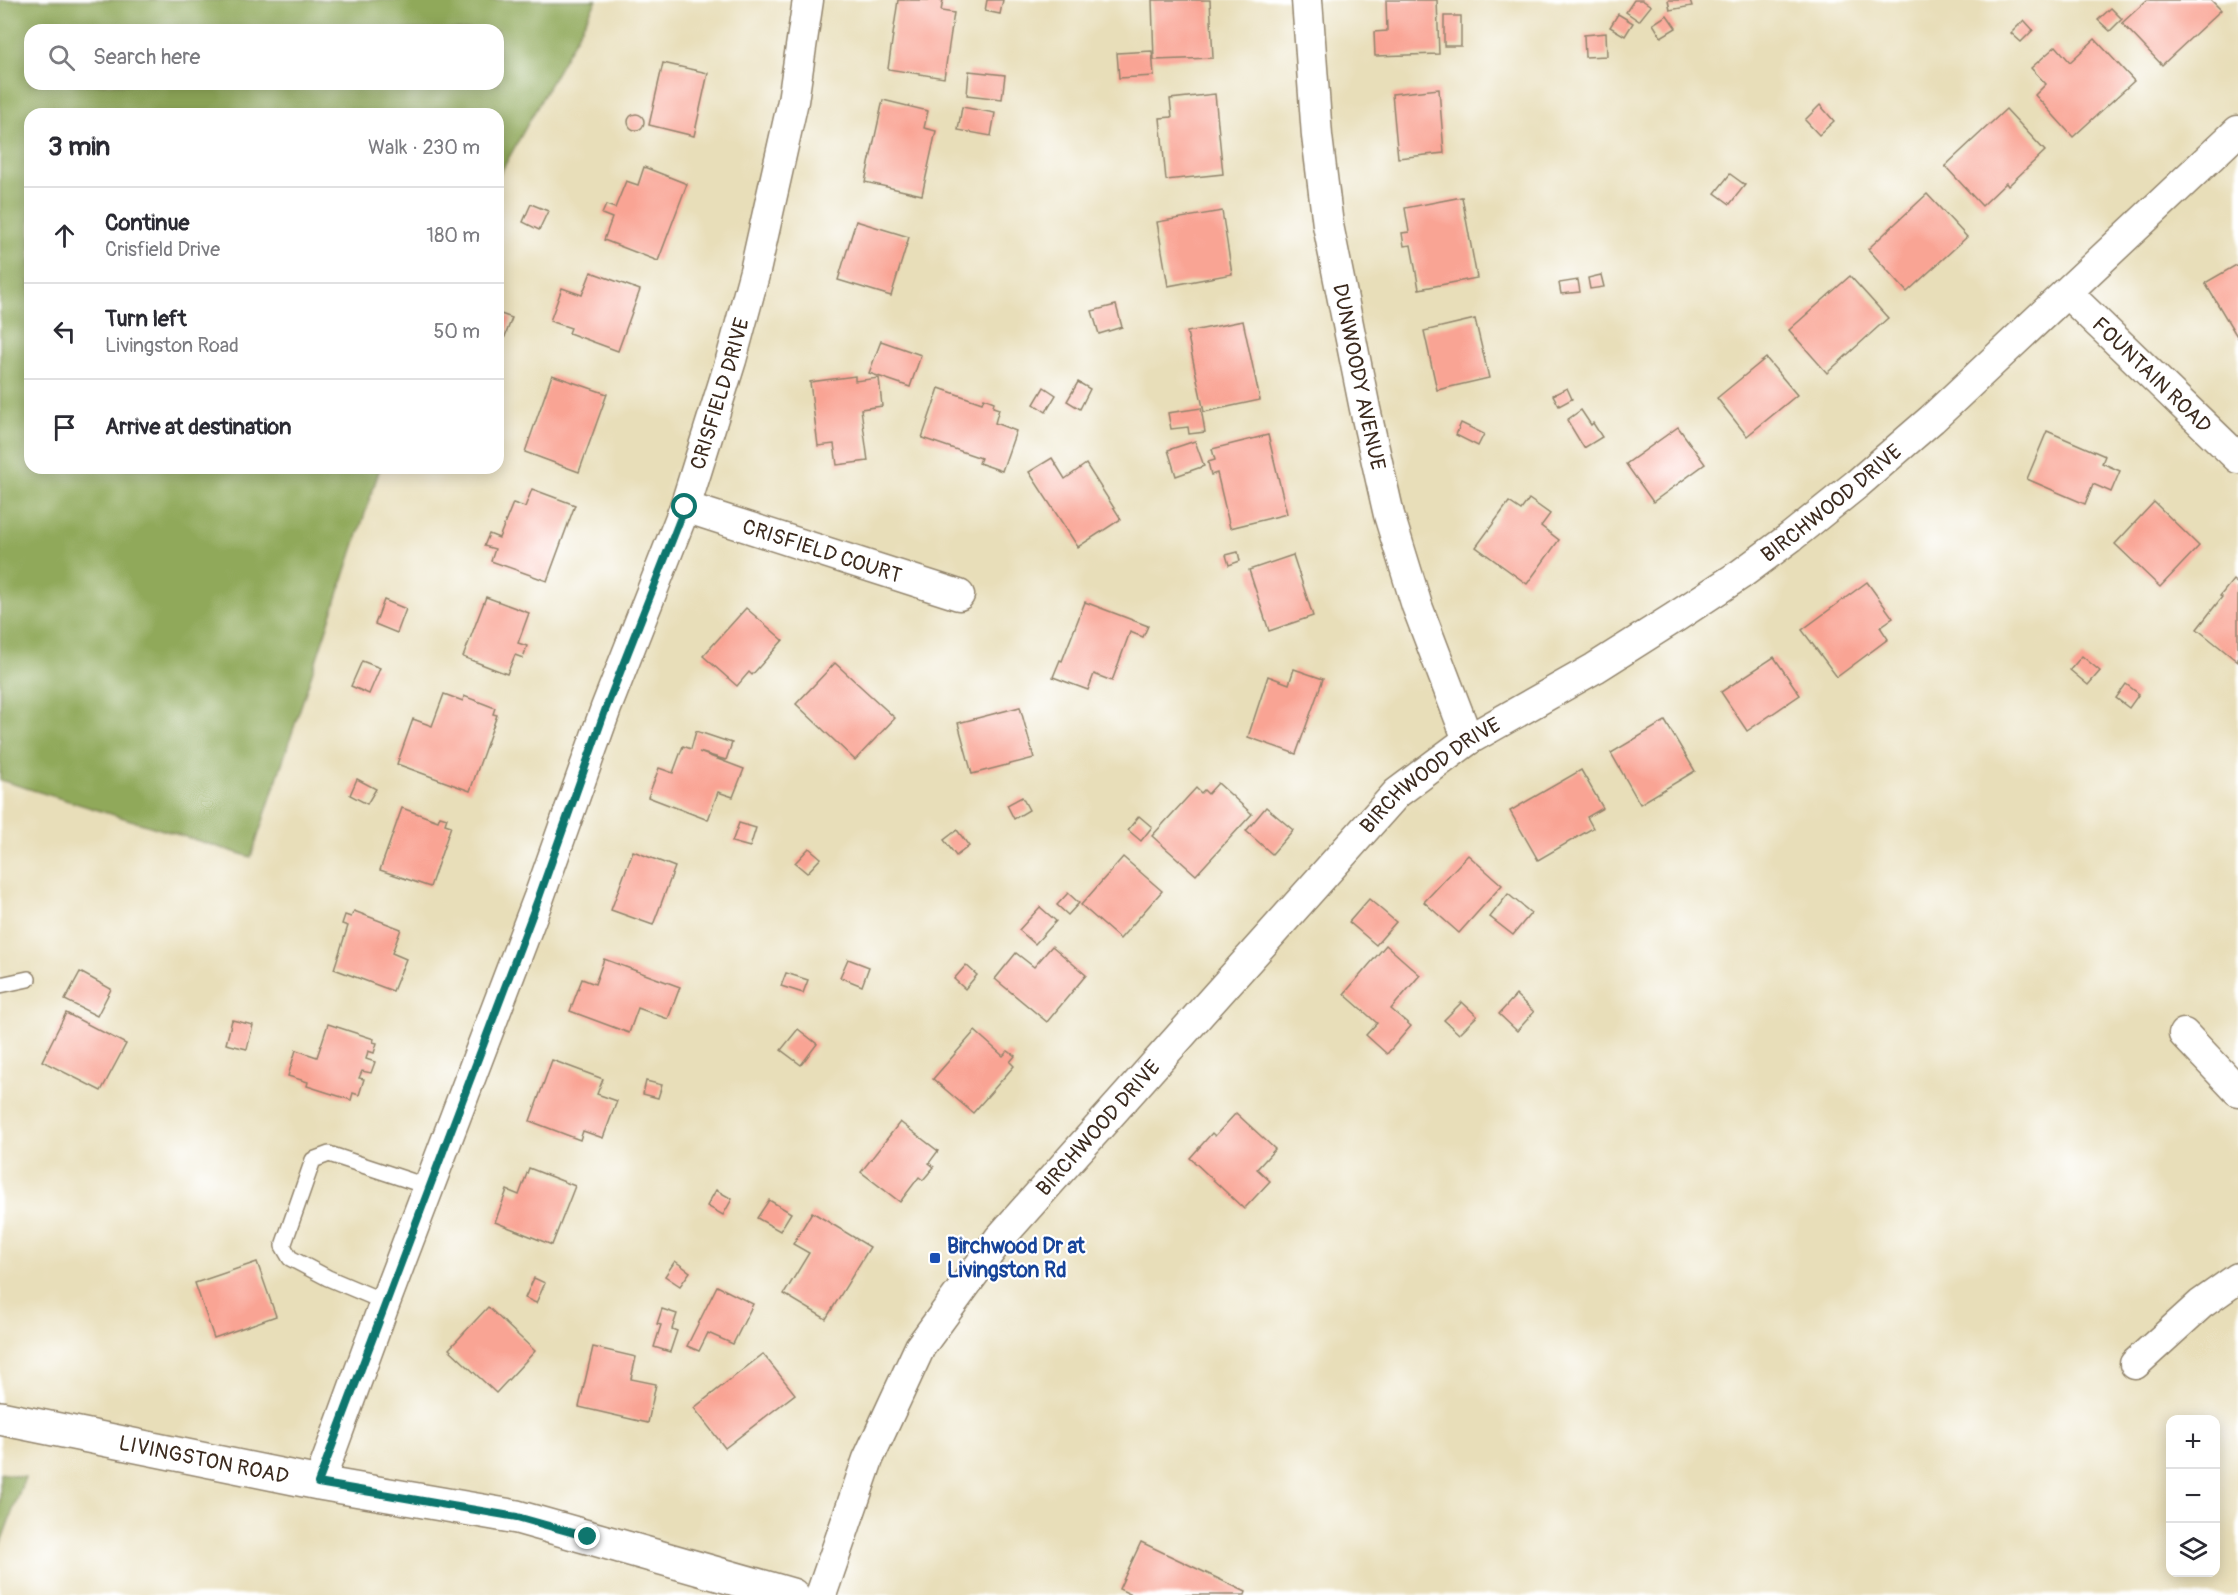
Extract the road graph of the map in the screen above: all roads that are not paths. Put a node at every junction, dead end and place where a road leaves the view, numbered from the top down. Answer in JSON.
{"nodes":[{"id":1,"x":808,"y":0,"type":"edge"},
{"id":2,"x":1307,"y":0,"type":"edge"},
{"id":3,"x":2238,"y":131,"type":"edge"},
{"id":4,"x":2067,"y":293,"type":"junction"},
{"id":5,"x":2238,"y":458,"type":"edge"},
{"id":6,"x":685,"y":507,"type":"junction"},
{"id":7,"x":959,"y":595,"type":"dead end"},
{"id":8,"x":1468,"y":740,"type":"junction"},
{"id":9,"x":28,"y":979,"type":"dead end"},
{"id":10,"x":0,"y":985,"type":"edge"},
{"id":11,"x":2184,"y":1034,"type":"dead end"},
{"id":12,"x":2238,"y":1092,"type":"edge"},
{"id":13,"x":429,"y":1187,"type":"junction"},
{"id":14,"x":2238,"y":1278,"type":"edge"},
{"id":15,"x":385,"y":1302,"type":"junction"},
{"id":16,"x":2135,"y":1364,"type":"dead end"},
{"id":17,"x":0,"y":1418,"type":"edge"},
{"id":18,"x":318,"y":1483,"type":"junction"},
{"id":19,"x":792,"y":1595,"type":"edge"},
{"id":20,"x":820,"y":1595,"type":"edge"}],
"edges":[{"from":1,"to":6,"type":"street","name":"CRISFIELD DRIVE"},
{"from":2,"to":8,"type":"street","name":"DUNWOODY AVENUE"},
{"from":3,"to":4,"type":"street","name":"BIRCHWOOD DRIVE"},
{"from":4,"to":5,"type":"street","name":"FOUNTAIN ROAD"},
{"from":4,"to":8,"type":"street","name":"BIRCHWOOD DRIVE"},
{"from":6,"to":7,"type":"street","name":"CRISFIELD COURT"},
{"from":6,"to":13,"type":"street","name":"CRISFIELD DRIVE"},
{"from":8,"to":20,"type":"street","name":"BIRCHWOOD DRIVE"},
{"from":9,"to":10,"type":"lane"},
{"from":11,"to":12,"type":"street"},
{"from":13,"to":15,"type":"street","name":"CRISFIELD DRIVE"},
{"from":13,"to":15,"type":"lane"},
{"from":14,"to":16,"type":"street"},
{"from":15,"to":18,"type":"street","name":"CRISFIELD DRIVE"},
{"from":17,"to":18,"type":"main road","name":"LIVINGSTON ROAD"},
{"from":18,"to":19,"type":"main road","name":"LIVINGSTON ROAD"}]}
